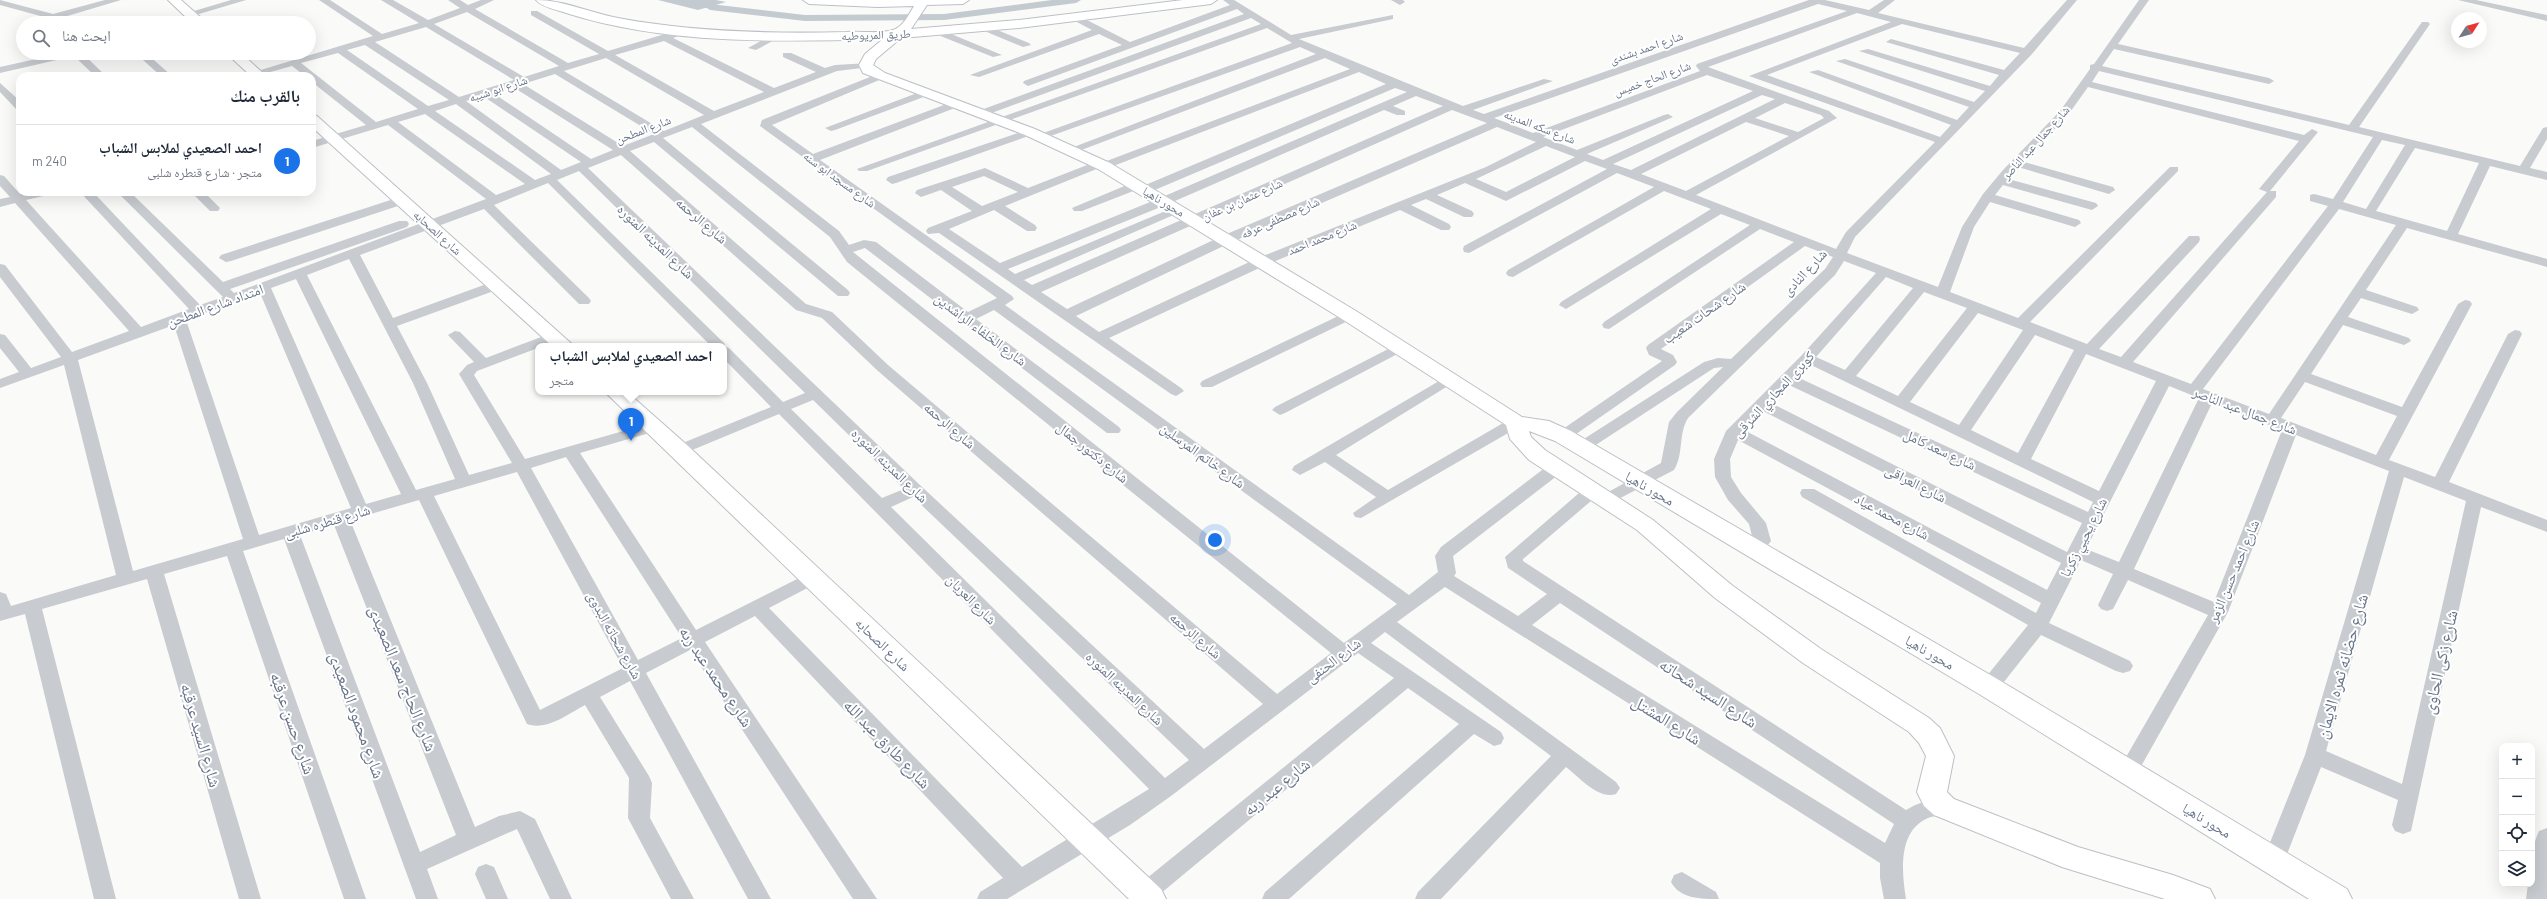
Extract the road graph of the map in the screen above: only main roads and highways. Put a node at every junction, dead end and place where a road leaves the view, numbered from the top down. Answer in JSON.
{"nodes":[{"id":1,"x":542,"y":0,"type":"edge"},
{"id":2,"x":809,"y":0,"type":"edge"},
{"id":3,"x":963,"y":0,"type":"edge"},
{"id":4,"x":1211,"y":0,"type":"edge"},
{"id":5,"x":1183,"y":2,"type":"edge"},
{"id":6,"x":921,"y":4,"type":"junction"},
{"id":7,"x":900,"y":33,"type":"junction"},
{"id":8,"x":241,"y":60,"type":"edge"},
{"id":9,"x":255,"y":72,"type":"edge"},
{"id":10,"x":316,"y":121,"type":"edge"},
{"id":11,"x":559,"y":341,"type":"edge"},
{"id":12,"x":618,"y":395,"type":"edge"},
{"id":13,"x":1516,"y":422,"type":"junction"},
{"id":14,"x":1147,"y":897,"type":"edge"},
{"id":15,"x":2199,"y":899,"type":"edge"},
{"id":16,"x":2336,"y":899,"type":"edge"}],
"edges":[{"from":1,"to":7,"type":"main road","name":"طريق المريوطيه"},
{"from":2,"to":6,"type":"main road"},
{"from":3,"to":6,"type":"main road"},
{"from":4,"to":5,"type":"main road","name":"طريق المريوطيه"},
{"from":5,"to":7,"type":"main road","name":"طريق المريوطيه"},
{"from":6,"to":7,"type":"main road"},
{"from":7,"to":13,"type":"main road","name":"محور ناهيا"},
{"from":8,"to":9,"type":"main road"},
{"from":10,"to":11,"type":"main road","name":"شارع الصحابه"},
{"from":12,"to":14,"type":"main road","name":"شارع الصحابه"},
{"from":13,"to":15,"type":"main road"},
{"from":13,"to":16,"type":"main road","name":"محور ناهيا"}]}
